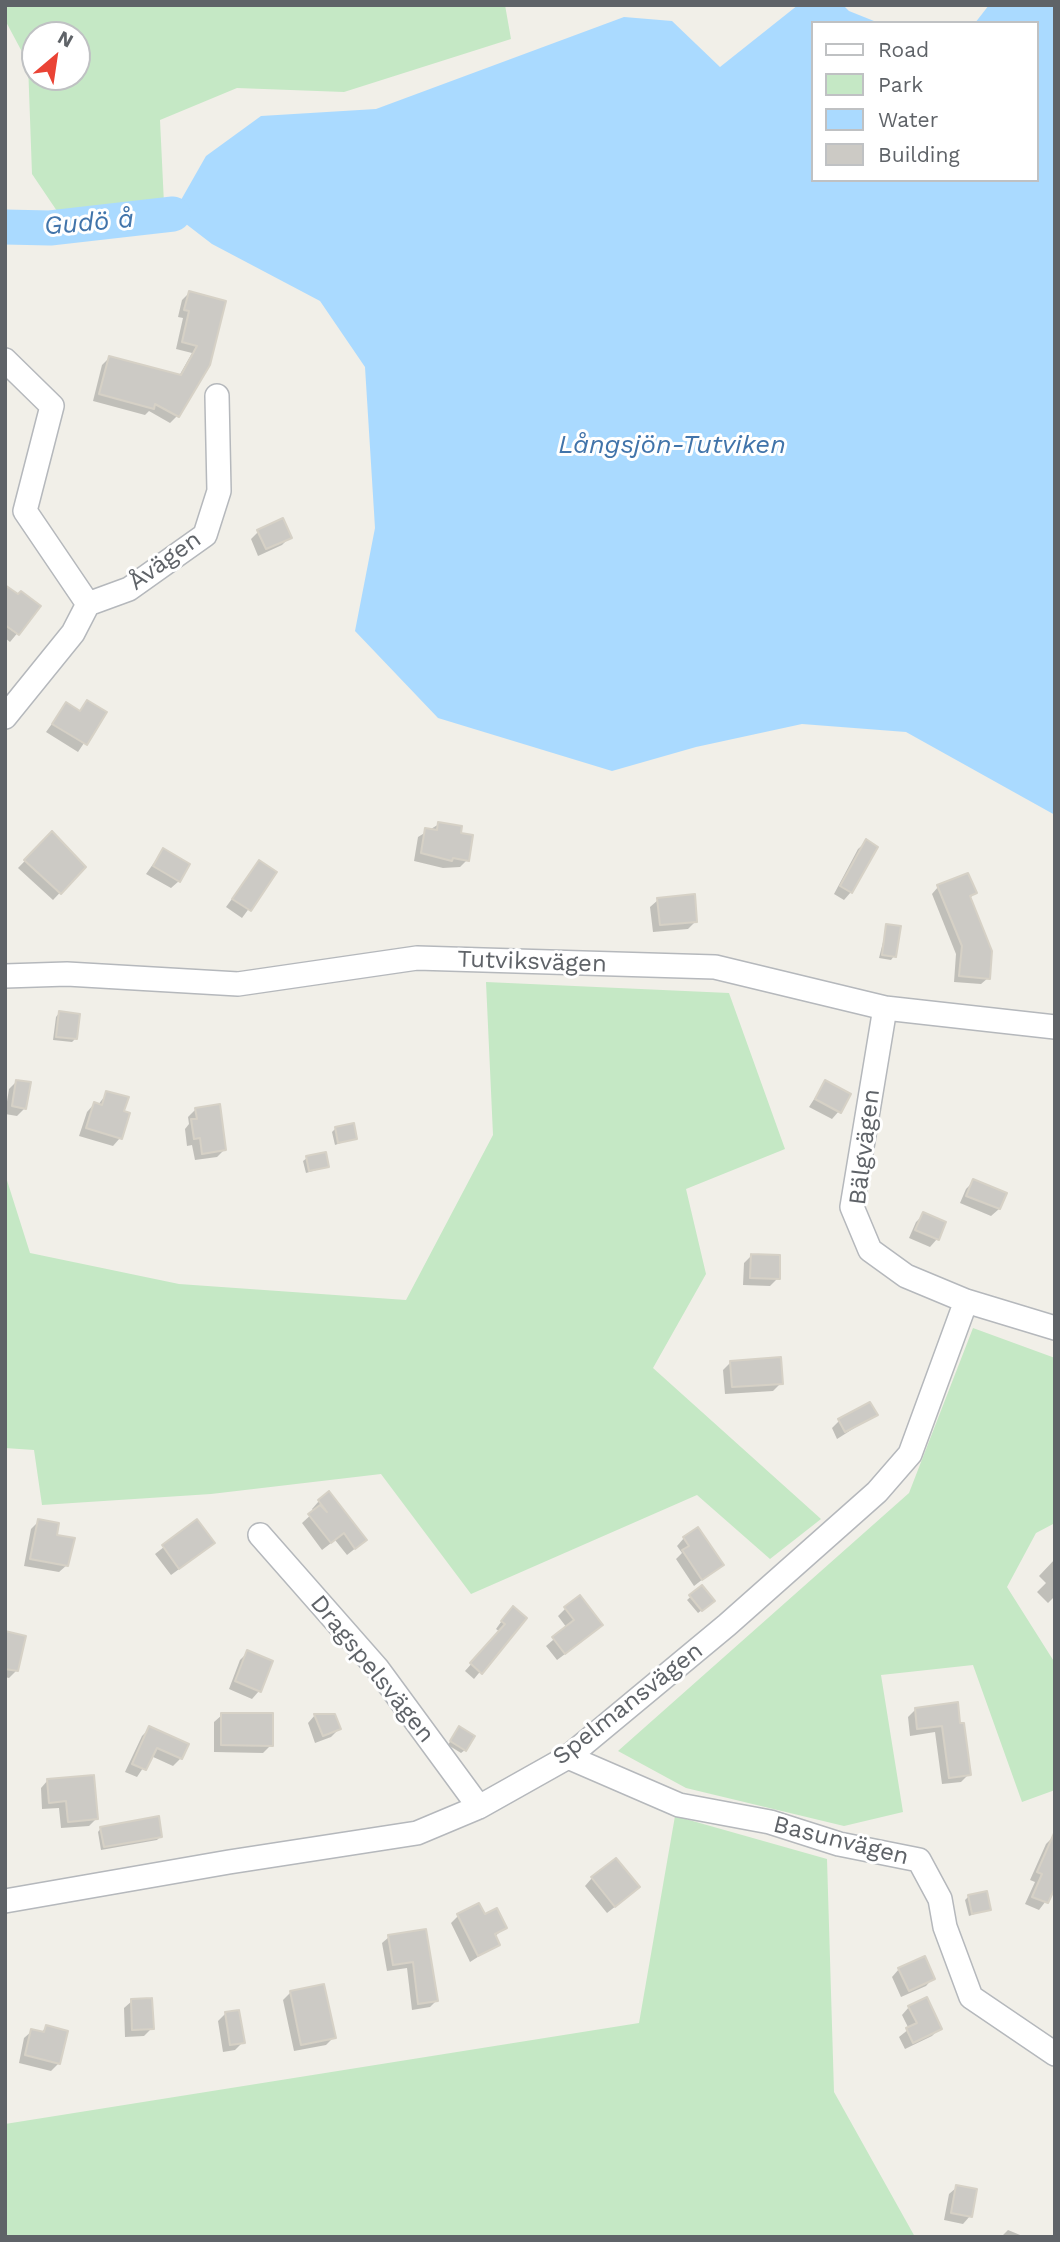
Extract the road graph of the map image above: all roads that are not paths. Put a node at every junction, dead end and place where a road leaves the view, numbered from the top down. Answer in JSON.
{"nodes":[{"id":1,"x":5,"y":360,"type":"edge"},
{"id":2,"x":217,"y":396,"type":"dead end"},
{"id":3,"x":88,"y":604,"type":"junction"},
{"id":4,"x":5,"y":717,"type":"edge"},
{"id":5,"x":5,"y":976,"type":"edge"},
{"id":6,"x":885,"y":1008,"type":"junction"},
{"id":7,"x":1055,"y":1027,"type":"edge"},
{"id":8,"x":966,"y":1301,"type":"junction"},
{"id":9,"x":1055,"y":1328,"type":"edge"},
{"id":10,"x":260,"y":1535,"type":"dead end"},
{"id":11,"x":568,"y":1757,"type":"junction"},
{"id":12,"x":479,"y":1807,"type":"junction"},
{"id":13,"x":5,"y":1901,"type":"edge"},
{"id":14,"x":1055,"y":2054,"type":"edge"}],
"edges":[{"from":1,"to":3,"type":"street"},
{"from":2,"to":3,"type":"street","name":"Åvägen"},
{"from":3,"to":4,"type":"street"},
{"from":5,"to":6,"type":"street","name":"Tutviksvägen"},
{"from":6,"to":7,"type":"street","name":"Tutviksvägen"},
{"from":6,"to":8,"type":"street","name":"Bälgvägen"},
{"from":8,"to":9,"type":"street","name":"Bälgvägen"},
{"from":8,"to":11,"type":"street","name":"Spelmansvägen"},
{"from":10,"to":12,"type":"street","name":"Dragspelsvägen"},
{"from":11,"to":12,"type":"street","name":"Spelmansvägen"},
{"from":11,"to":14,"type":"street","name":"Basunvägen"},
{"from":12,"to":13,"type":"street","name":"Spelmansvägen"}]}
